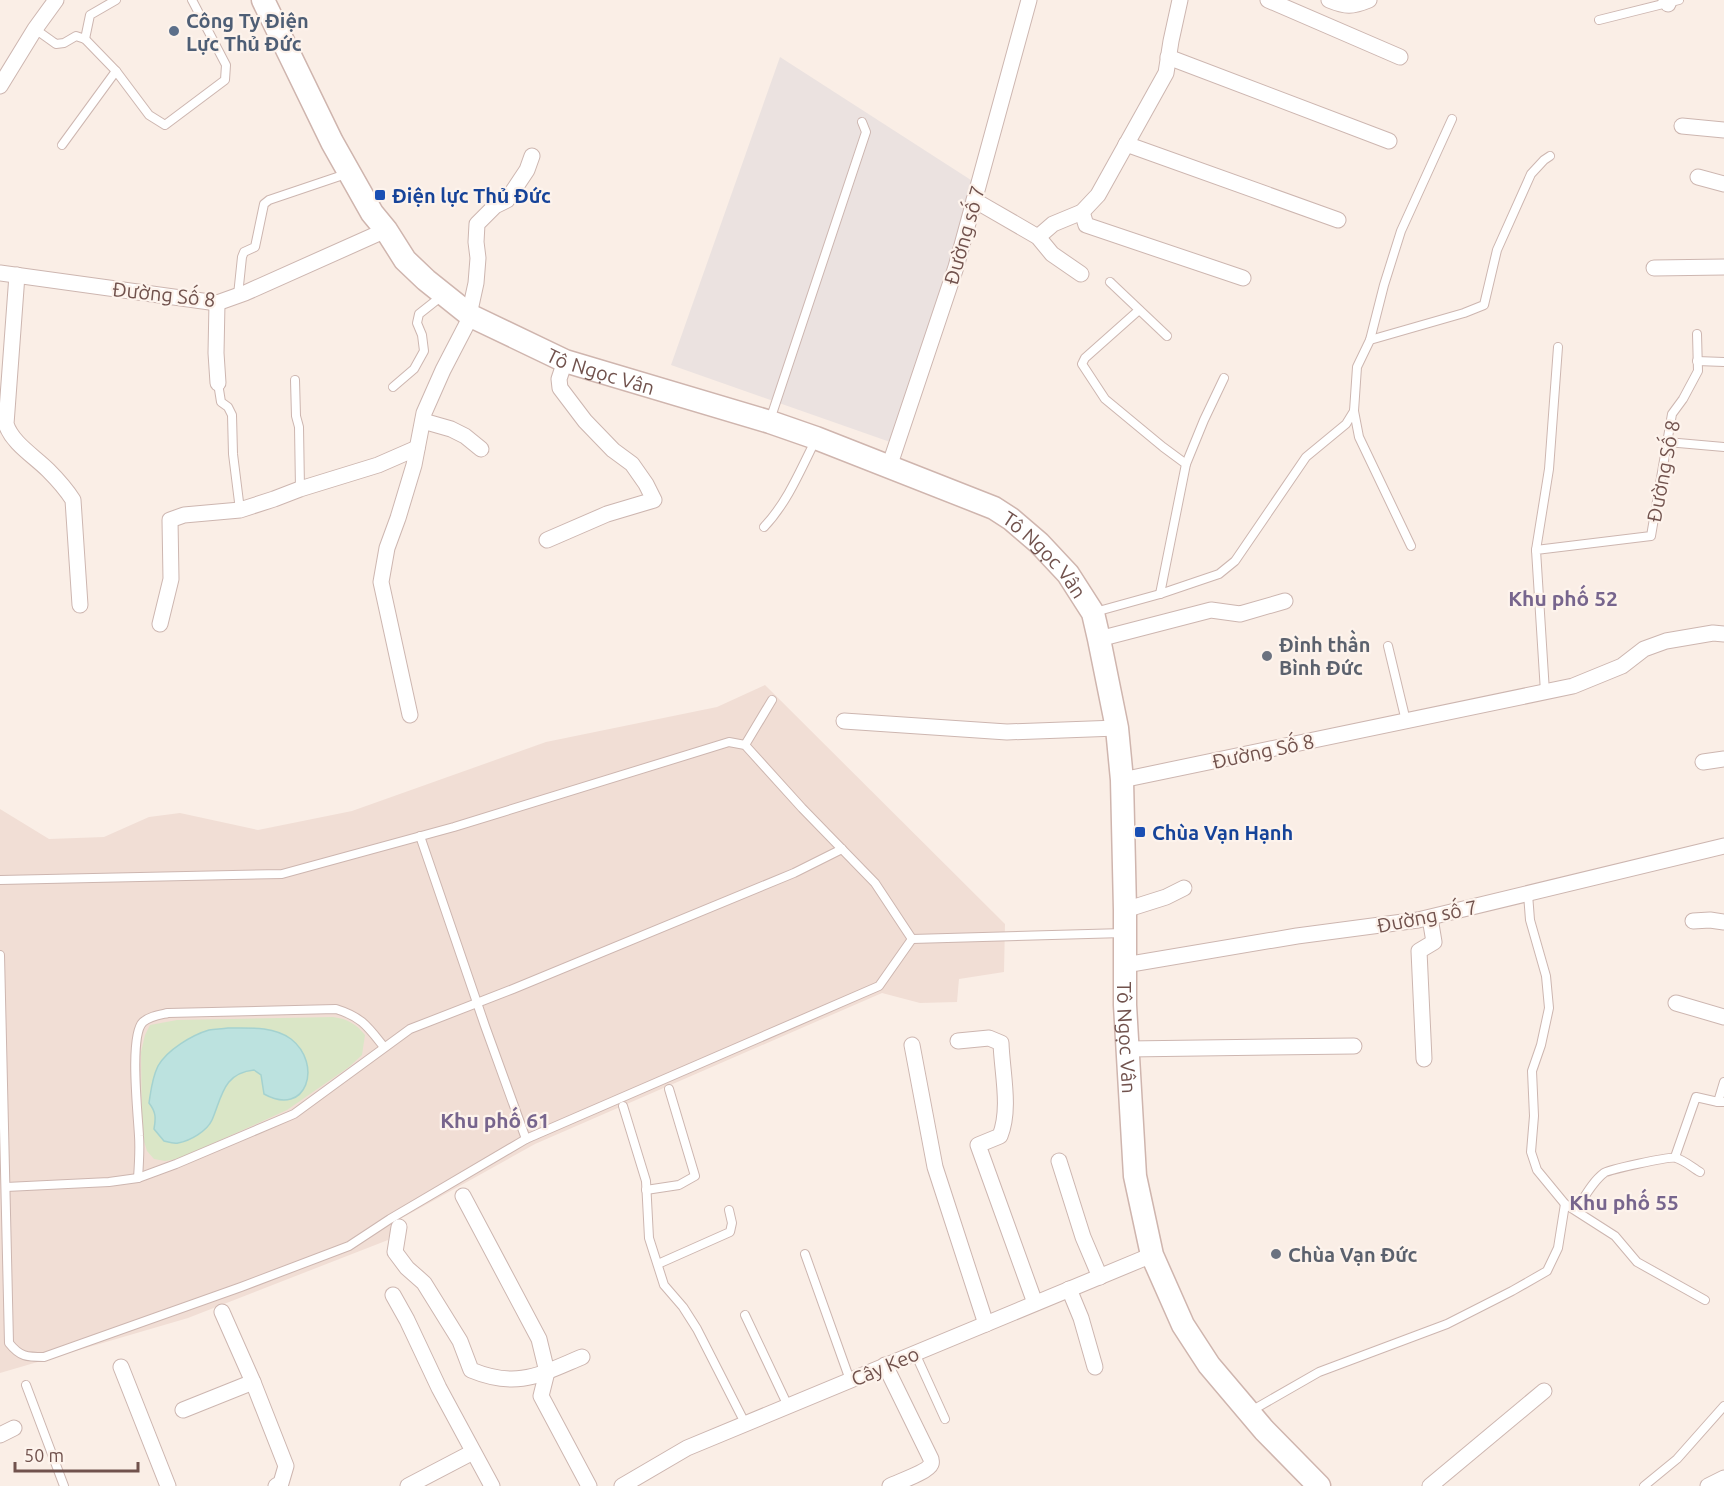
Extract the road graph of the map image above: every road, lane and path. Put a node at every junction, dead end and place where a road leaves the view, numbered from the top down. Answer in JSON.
{"nodes":[{"id":1,"x":56,"y":0,"type":"edge"},
{"id":2,"x":116,"y":0,"type":"edge"},
{"id":3,"x":192,"y":0,"type":"edge"},
{"id":4,"x":263,"y":0,"type":"edge"},
{"id":5,"x":1029,"y":0,"type":"edge"},
{"id":6,"x":1180,"y":0,"type":"edge"},
{"id":7,"x":1268,"y":0,"type":"edge"},
{"id":8,"x":1329,"y":0,"type":"edge"},
{"id":9,"x":1369,"y":0,"type":"edge"},
{"id":10,"x":1671,"y":1,"type":"edge"},
{"id":11,"x":1599,"y":20,"type":"dead end"},
{"id":12,"x":35,"y":29,"type":"junction"},
{"id":13,"x":85,"y":39,"type":"junction"},
{"id":14,"x":1168,"y":57,"type":"junction"},
{"id":15,"x":1400,"y":57,"type":"dead end"},
{"id":16,"x":116,"y":71,"type":"junction"},
{"id":17,"x":0,"y":86,"type":"edge"},
{"id":18,"x":1452,"y":119,"type":"dead end"},
{"id":19,"x":862,"y":122,"type":"dead end"},
{"id":20,"x":1682,"y":126,"type":"dead end"},
{"id":21,"x":1724,"y":129,"type":"edge"},
{"id":22,"x":1389,"y":141,"type":"dead end"},
{"id":23,"x":1126,"y":144,"type":"junction"},
{"id":24,"x":62,"y":145,"type":"dead end"},
{"id":25,"x":532,"y":156,"type":"dead end"},
{"id":26,"x":1550,"y":156,"type":"dead end"},
{"id":27,"x":350,"y":173,"type":"junction"},
{"id":28,"x":1698,"y":177,"type":"dead end"},
{"id":29,"x":1724,"y":184,"type":"edge"},
{"id":30,"x":974,"y":200,"type":"junction"},
{"id":31,"x":1082,"y":212,"type":"junction"},
{"id":32,"x":1338,"y":220,"type":"dead end"},
{"id":33,"x":386,"y":230,"type":"junction"},
{"id":34,"x":1038,"y":237,"type":"junction"},
{"id":35,"x":1724,"y":267,"type":"edge"},
{"id":36,"x":1654,"y":268,"type":"dead end"},
{"id":37,"x":0,"y":273,"type":"edge"},
{"id":38,"x":1081,"y":274,"type":"dead end"},
{"id":39,"x":17,"y":275,"type":"junction"},
{"id":40,"x":1243,"y":278,"type":"dead end"},
{"id":41,"x":1110,"y":282,"type":"dead end"},
{"id":42,"x":444,"y":294,"type":"junction"},
{"id":43,"x":238,"y":295,"type":"junction"},
{"id":44,"x":217,"y":303,"type":"junction"},
{"id":45,"x":1139,"y":310,"type":"junction"},
{"id":46,"x":470,"y":315,"type":"junction"},
{"id":47,"x":1697,"y":334,"type":"dead end"},
{"id":48,"x":1167,"y":336,"type":"dead end"},
{"id":49,"x":1370,"y":340,"type":"junction"},
{"id":50,"x":1558,"y":347,"type":"dead end"},
{"id":51,"x":566,"y":361,"type":"junction"},
{"id":52,"x":1697,"y":361,"type":"junction"},
{"id":53,"x":1724,"y":362,"type":"edge"},
{"id":54,"x":1224,"y":378,"type":"dead end"},
{"id":55,"x":295,"y":380,"type":"dead end"},
{"id":56,"x":218,"y":383,"type":"joint"},
{"id":57,"x":393,"y":387,"type":"dead end"},
{"id":58,"x":1354,"y":411,"type":"junction"},
{"id":59,"x":423,"y":422,"type":"junction"},
{"id":60,"x":770,"y":422,"type":"junction"},
{"id":61,"x":3,"y":425,"type":"edge"},
{"id":62,"x":816,"y":438,"type":"junction"},
{"id":63,"x":1667,"y":442,"type":"junction"},
{"id":64,"x":1724,"y":447,"type":"edge"},
{"id":65,"x":417,"y":448,"type":"junction"},
{"id":66,"x":481,"y":449,"type":"dead end"},
{"id":67,"x":1186,"y":464,"type":"junction"},
{"id":68,"x":889,"y":467,"type":"junction"},
{"id":69,"x":300,"y":489,"type":"junction"},
{"id":70,"x":240,"y":510,"type":"junction"},
{"id":71,"x":764,"y":527,"type":"dead end"},
{"id":72,"x":547,"y":540,"type":"dead end"},
{"id":73,"x":1411,"y":546,"type":"dead end"},
{"id":74,"x":1536,"y":550,"type":"junction"},
{"id":75,"x":1160,"y":594,"type":"junction"},
{"id":76,"x":1285,"y":601,"type":"dead end"},
{"id":77,"x":80,"y":605,"type":"dead end"},
{"id":78,"x":1093,"y":613,"type":"junction"},
{"id":79,"x":160,"y":624,"type":"dead end"},
{"id":80,"x":1724,"y":634,"type":"edge"},
{"id":81,"x":1099,"y":639,"type":"junction"},
{"id":82,"x":1388,"y":646,"type":"dead end"},
{"id":83,"x":1545,"y":692,"type":"junction"},
{"id":84,"x":772,"y":700,"type":"dead end"},
{"id":85,"x":410,"y":715,"type":"dead end"},
{"id":86,"x":1406,"y":721,"type":"junction"},
{"id":87,"x":844,"y":722,"type":"dead end"},
{"id":88,"x":1117,"y":728,"type":"junction"},
{"id":89,"x":745,"y":745,"type":"junction"},
{"id":90,"x":1724,"y":759,"type":"edge"},
{"id":91,"x":1703,"y":762,"type":"dead end"},
{"id":92,"x":1122,"y":780,"type":"junction"},
{"id":93,"x":420,"y":836,"type":"junction"},
{"id":94,"x":1724,"y":846,"type":"edge"},
{"id":95,"x":842,"y":849,"type":"junction"},
{"id":96,"x":0,"y":880,"type":"edge"},
{"id":97,"x":1184,"y":888,"type":"dead end"},
{"id":98,"x":1527,"y":894,"type":"junction"},
{"id":99,"x":1125,"y":910,"type":"junction"},
{"id":100,"x":1430,"y":918,"type":"junction"},
{"id":101,"x":1693,"y":921,"type":"dead end"},
{"id":102,"x":1724,"y":922,"type":"edge"},
{"id":103,"x":1125,"y":933,"type":"junction"},
{"id":104,"x":912,"y":939,"type":"junction"},
{"id":105,"x":0,"y":955,"type":"edge"},
{"id":106,"x":1125,"y":965,"type":"junction"},
{"id":107,"x":477,"y":1002,"type":"junction"},
{"id":108,"x":1676,"y":1003,"type":"dead end"},
{"id":109,"x":1724,"y":1017,"type":"edge"},
{"id":110,"x":958,"y":1041,"type":"dead end"},
{"id":111,"x":912,"y":1045,"type":"dead end"},
{"id":112,"x":1354,"y":1046,"type":"dead end"},
{"id":113,"x":384,"y":1047,"type":"junction"},
{"id":114,"x":1128,"y":1049,"type":"junction"},
{"id":115,"x":1424,"y":1059,"type":"dead end"},
{"id":116,"x":1724,"y":1082,"type":"edge"},
{"id":117,"x":669,"y":1089,"type":"dead end"},
{"id":118,"x":1721,"y":1102,"type":"edge"},
{"id":119,"x":623,"y":1106,"type":"dead end"},
{"id":120,"x":526,"y":1139,"type":"junction"},
{"id":121,"x":1675,"y":1157,"type":"junction"},
{"id":122,"x":1059,"y":1161,"type":"dead end"},
{"id":123,"x":1700,"y":1172,"type":"dead end"},
{"id":124,"x":138,"y":1178,"type":"junction"},
{"id":125,"x":6,"y":1187,"type":"junction"},
{"id":126,"x":646,"y":1190,"type":"junction"},
{"id":127,"x":463,"y":1196,"type":"dead end"},
{"id":128,"x":1565,"y":1204,"type":"junction"},
{"id":129,"x":729,"y":1210,"type":"dead end"},
{"id":130,"x":1576,"y":1210,"type":"junction"},
{"id":131,"x":399,"y":1227,"type":"dead end"},
{"id":132,"x":805,"y":1254,"type":"dead end"},
{"id":133,"x":1152,"y":1255,"type":"junction"},
{"id":134,"x":658,"y":1264,"type":"junction"},
{"id":135,"x":1100,"y":1277,"type":"junction"},
{"id":136,"x":1069,"y":1289,"type":"junction"},
{"id":137,"x":393,"y":1295,"type":"dead end"},
{"id":138,"x":1705,"y":1300,"type":"dead end"},
{"id":139,"x":1035,"y":1303,"type":"junction"},
{"id":140,"x":222,"y":1312,"type":"dead end"},
{"id":141,"x":745,"y":1314,"type":"dead end"},
{"id":142,"x":986,"y":1324,"type":"junction"},
{"id":143,"x":915,"y":1353,"type":"junction"},
{"id":144,"x":582,"y":1357,"type":"dead end"},
{"id":145,"x":885,"y":1365,"type":"junction"},
{"id":146,"x":121,"y":1367,"type":"dead end"},
{"id":147,"x":1095,"y":1367,"type":"dead end"},
{"id":148,"x":547,"y":1372,"type":"junction"},
{"id":149,"x":850,"y":1380,"type":"junction"},
{"id":150,"x":254,"y":1382,"type":"junction"},
{"id":151,"x":26,"y":1385,"type":"dead end"},
{"id":152,"x":1544,"y":1391,"type":"dead end"},
{"id":153,"x":788,"y":1406,"type":"junction"},
{"id":154,"x":1724,"y":1406,"type":"edge"},
{"id":155,"x":183,"y":1410,"type":"dead end"},
{"id":156,"x":1250,"y":1412,"type":"junction"},
{"id":157,"x":945,"y":1419,"type":"dead end"},
{"id":158,"x":745,"y":1424,"type":"junction"},
{"id":159,"x":473,"y":1452,"type":"junction"},
{"id":160,"x":1724,"y":1478,"type":"edge"},
{"id":161,"x":64,"y":1486,"type":"edge"},
{"id":162,"x":168,"y":1486,"type":"edge"},
{"id":163,"x":276,"y":1486,"type":"edge"},
{"id":164,"x":408,"y":1486,"type":"edge"},
{"id":165,"x":492,"y":1486,"type":"edge"},
{"id":166,"x":589,"y":1486,"type":"edge"},
{"id":167,"x":622,"y":1486,"type":"edge"},
{"id":168,"x":890,"y":1486,"type":"edge"},
{"id":169,"x":1320,"y":1486,"type":"edge"},
{"id":170,"x":1430,"y":1486,"type":"edge"},
{"id":171,"x":1644,"y":1486,"type":"edge"},
{"id":172,"x":1708,"y":1486,"type":"edge"}],
"edges":[{"from":1,"to":12,"type":"street"},
{"from":2,"to":13,"type":"lane"},
{"from":3,"to":16,"type":"lane"},
{"from":4,"to":27,"type":"main road","name":"Tô Ngọc Vân"},
{"from":5,"to":30,"type":"street","name":"Đường số 7"},
{"from":6,"to":14,"type":"street"},
{"from":7,"to":15,"type":"street"},
{"from":8,"to":9,"type":"street"},
{"from":10,"to":11,"type":"lane"},
{"from":12,"to":13,"type":"lane"},
{"from":12,"to":17,"type":"street"},
{"from":13,"to":16,"type":"lane"},
{"from":14,"to":22,"type":"street"},
{"from":14,"to":23,"type":"street"},
{"from":16,"to":24,"type":"lane"},
{"from":18,"to":49,"type":"lane"},
{"from":19,"to":60,"type":"lane"},
{"from":20,"to":21,"type":"street"},
{"from":23,"to":31,"type":"street"},
{"from":23,"to":32,"type":"street"},
{"from":25,"to":46,"type":"street"},
{"from":26,"to":49,"type":"lane"},
{"from":27,"to":33,"type":"main road","name":"Tô Ngọc Vân"},
{"from":27,"to":43,"type":"lane"},
{"from":28,"to":29,"type":"street"},
{"from":30,"to":34,"type":"street"},
{"from":30,"to":68,"type":"street","name":"Đường số 7"},
{"from":31,"to":34,"type":"street"},
{"from":31,"to":40,"type":"street"},
{"from":33,"to":42,"type":"main road","name":"Tô Ngọc Vân"},
{"from":33,"to":43,"type":"street","name":"Đường Số 8"},
{"from":34,"to":38,"type":"street"},
{"from":35,"to":36,"type":"street"},
{"from":37,"to":39,"type":"street","name":"Đường Số 8"},
{"from":39,"to":44,"type":"street","name":"Đường Số 8"},
{"from":39,"to":61,"type":"street"},
{"from":41,"to":45,"type":"lane"},
{"from":42,"to":46,"type":"main road","name":"Tô Ngọc Vân"},
{"from":42,"to":57,"type":"lane"},
{"from":43,"to":44,"type":"street","name":"Đường Số 8"},
{"from":44,"to":56,"type":"street"},
{"from":45,"to":48,"type":"lane"},
{"from":45,"to":67,"type":"lane"},
{"from":46,"to":51,"type":"main road","name":"Tô Ngọc Vân"},
{"from":46,"to":59,"type":"street"},
{"from":47,"to":52,"type":"lane","name":"Đường Số 8"},
{"from":49,"to":58,"type":"lane"},
{"from":50,"to":74,"type":"lane"},
{"from":51,"to":60,"type":"main road","name":"Tô Ngọc Vân"},
{"from":51,"to":72,"type":"street"},
{"from":52,"to":53,"type":"lane"},
{"from":52,"to":63,"type":"lane","name":"Đường Số 8"},
{"from":54,"to":67,"type":"lane"},
{"from":55,"to":69,"type":"lane"},
{"from":56,"to":70,"type":"lane"},
{"from":58,"to":73,"type":"lane"},
{"from":58,"to":75,"type":"lane"},
{"from":59,"to":65,"type":"street"},
{"from":59,"to":66,"type":"street"},
{"from":60,"to":62,"type":"main road","name":"Tô Ngọc Vân"},
{"from":61,"to":77,"type":"street"},
{"from":62,"to":68,"type":"main road","name":"Tô Ngọc Vân"},
{"from":62,"to":71,"type":"lane"},
{"from":63,"to":64,"type":"lane"},
{"from":63,"to":74,"type":"lane","name":"Đường Số 8"},
{"from":65,"to":69,"type":"street"},
{"from":65,"to":85,"type":"street"},
{"from":67,"to":75,"type":"lane"},
{"from":68,"to":78,"type":"main road","name":"Tô Ngọc Vân"},
{"from":69,"to":70,"type":"street"},
{"from":70,"to":79,"type":"street"},
{"from":74,"to":83,"type":"lane"},
{"from":75,"to":78,"type":"lane"},
{"from":76,"to":81,"type":"street"},
{"from":78,"to":81,"type":"main road","name":"Tô Ngọc Vân"},
{"from":80,"to":83,"type":"street","name":"Đường Số 8"},
{"from":81,"to":88,"type":"main road","name":"Tô Ngọc Vân"},
{"from":82,"to":86,"type":"lane"},
{"from":83,"to":86,"type":"street","name":"Đường Số 8"},
{"from":84,"to":89,"type":"lane"},
{"from":86,"to":92,"type":"street","name":"Đường Số 8"},
{"from":87,"to":88,"type":"street"},
{"from":88,"to":92,"type":"main road","name":"Tô Ngọc Vân"},
{"from":89,"to":93,"type":"lane"},
{"from":89,"to":95,"type":"lane"},
{"from":90,"to":91,"type":"street"},
{"from":92,"to":99,"type":"main road","name":"Tô Ngọc Vân"},
{"from":93,"to":96,"type":"lane"},
{"from":93,"to":107,"type":"lane"},
{"from":94,"to":98,"type":"street","name":"Đường số 7"},
{"from":95,"to":104,"type":"lane"},
{"from":95,"to":107,"type":"lane"},
{"from":97,"to":99,"type":"street"},
{"from":98,"to":100,"type":"street","name":"Đường số 7"},
{"from":98,"to":128,"type":"lane"},
{"from":99,"to":103,"type":"main road","name":"Tô Ngọc Vân"},
{"from":100,"to":106,"type":"street","name":"Đường số 7"},
{"from":100,"to":115,"type":"street"},
{"from":101,"to":102,"type":"street"},
{"from":103,"to":104,"type":"lane"},
{"from":103,"to":106,"type":"main road","name":"Tô Ngọc Vân"},
{"from":104,"to":120,"type":"lane"},
{"from":105,"to":125,"type":"lane"},
{"from":106,"to":114,"type":"main road","name":"Tô Ngọc Vân"},
{"from":107,"to":113,"type":"lane"},
{"from":107,"to":120,"type":"lane"},
{"from":108,"to":109,"type":"street"},
{"from":110,"to":139,"type":"street"},
{"from":111,"to":142,"type":"street"},
{"from":112,"to":114,"type":"street"},
{"from":113,"to":124,"type":"lane"},
{"from":113,"to":124,"type":"lane"},
{"from":114,"to":133,"type":"main road","name":"Tô Ngọc Vân"},
{"from":116,"to":118,"type":"lane"},
{"from":117,"to":126,"type":"lane"},
{"from":118,"to":121,"type":"lane"},
{"from":119,"to":126,"type":"lane"},
{"from":120,"to":125,"type":"lane"},
{"from":121,"to":123,"type":"lane"},
{"from":121,"to":130,"type":"lane"},
{"from":122,"to":135,"type":"street"},
{"from":124,"to":125,"type":"lane"},
{"from":126,"to":134,"type":"lane"},
{"from":127,"to":148,"type":"street"},
{"from":128,"to":130,"type":"lane"},
{"from":128,"to":156,"type":"lane"},
{"from":129,"to":134,"type":"lane"},
{"from":130,"to":138,"type":"lane"},
{"from":131,"to":148,"type":"street"},
{"from":132,"to":149,"type":"lane"},
{"from":133,"to":135,"type":"street","name":"Cây Keo"},
{"from":133,"to":156,"type":"main road","name":"Tô Ngọc Vân"},
{"from":134,"to":158,"type":"lane"},
{"from":135,"to":136,"type":"street","name":"Cây Keo"},
{"from":136,"to":139,"type":"street","name":"Cây Keo"},
{"from":136,"to":147,"type":"street"},
{"from":137,"to":159,"type":"street"},
{"from":139,"to":142,"type":"street","name":"Cây Keo"},
{"from":140,"to":150,"type":"street"},
{"from":141,"to":153,"type":"lane"},
{"from":142,"to":143,"type":"street","name":"Cây Keo"},
{"from":143,"to":145,"type":"street","name":"Cây Keo"},
{"from":143,"to":157,"type":"lane"},
{"from":144,"to":148,"type":"street"},
{"from":145,"to":149,"type":"street","name":"Cây Keo"},
{"from":145,"to":168,"type":"street"},
{"from":146,"to":162,"type":"street"},
{"from":148,"to":166,"type":"street"},
{"from":149,"to":153,"type":"street","name":"Cây Keo"},
{"from":150,"to":155,"type":"street"},
{"from":150,"to":163,"type":"street"},
{"from":151,"to":161,"type":"lane"},
{"from":152,"to":170,"type":"street"},
{"from":153,"to":158,"type":"street","name":"Cây Keo"},
{"from":154,"to":171,"type":"lane"},
{"from":156,"to":169,"type":"main road","name":"Tô Ngọc Vân"},
{"from":158,"to":167,"type":"street","name":"Cây Keo"},
{"from":159,"to":164,"type":"street"},
{"from":159,"to":165,"type":"street"},
{"from":160,"to":172,"type":"street"}]}
